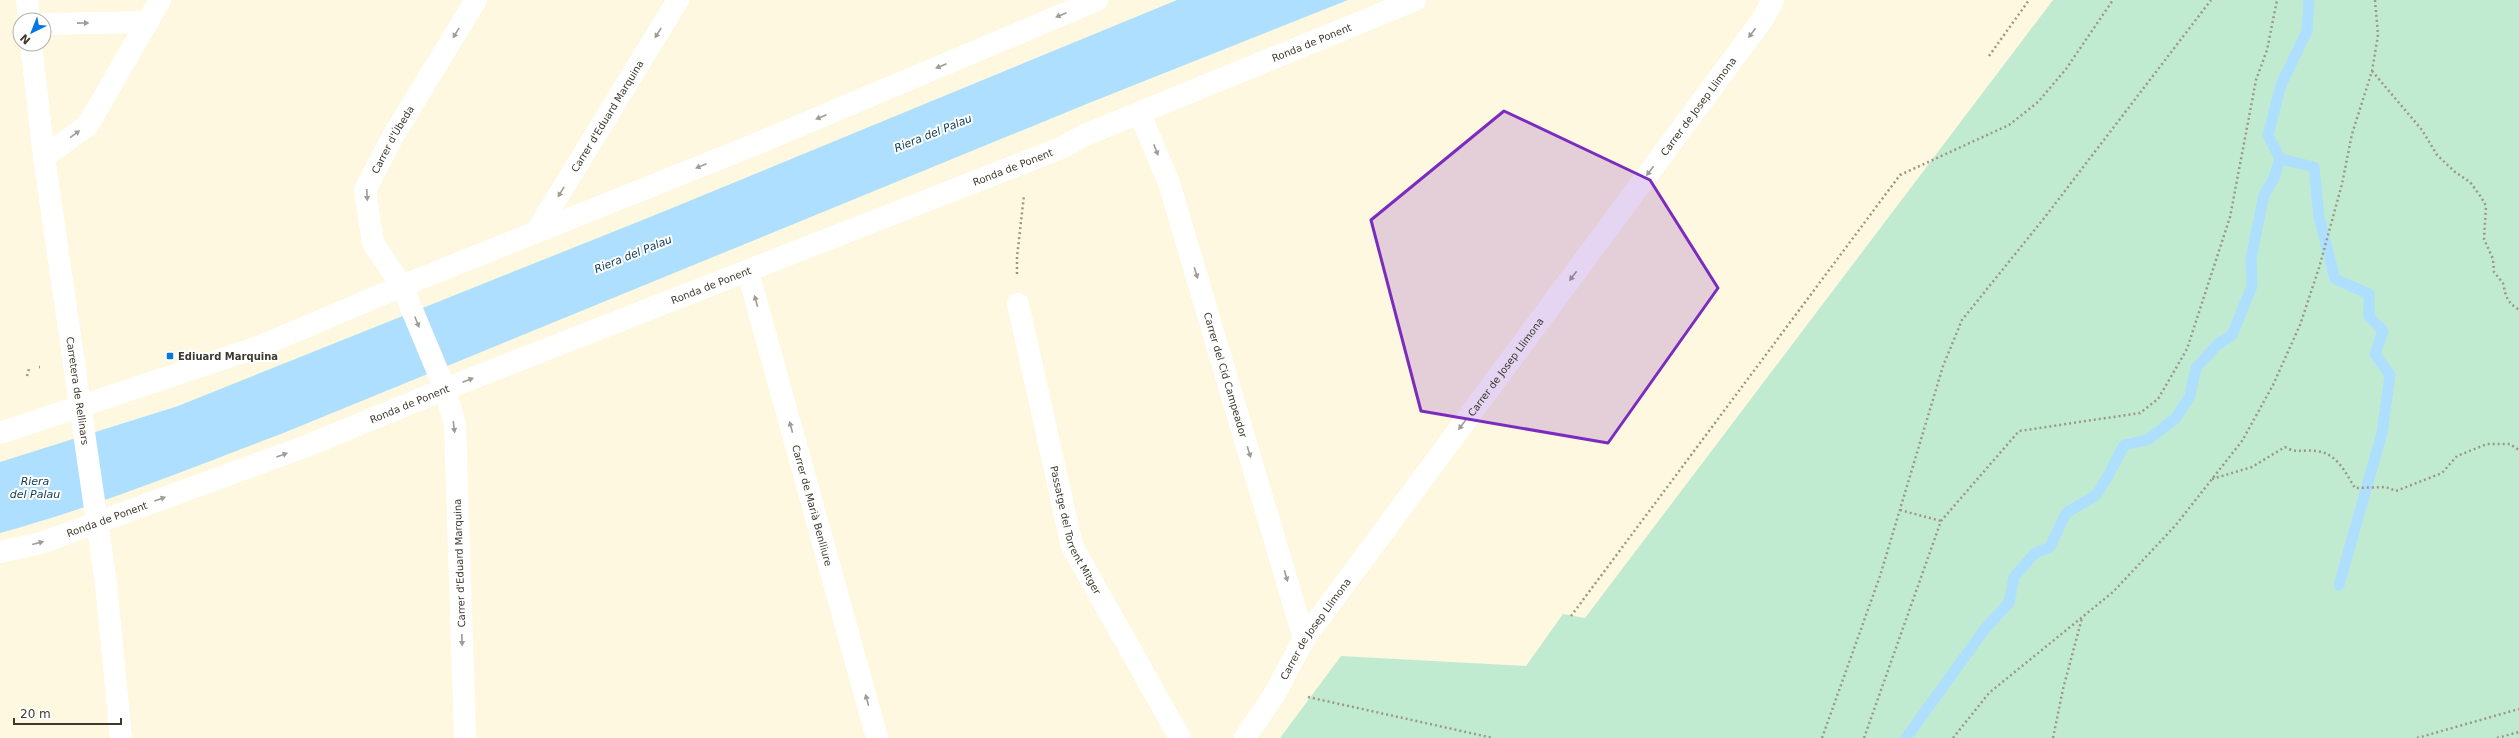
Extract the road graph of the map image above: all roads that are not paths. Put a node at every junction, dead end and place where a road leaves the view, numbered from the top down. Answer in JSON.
{"nodes":[{"id":1,"x":27,"y":0,"type":"edge"},
{"id":2,"x":160,"y":0,"type":"edge"},
{"id":3,"x":476,"y":0,"type":"edge"},
{"id":4,"x":678,"y":0,"type":"edge"},
{"id":5,"x":1097,"y":0,"type":"edge"},
{"id":6,"x":1415,"y":0,"type":"edge"},
{"id":7,"x":1773,"y":0,"type":"edge"},
{"id":8,"x":28,"y":12,"type":"edge"},
{"id":9,"x":148,"y":22,"type":"junction"},
{"id":10,"x":52,"y":24,"type":"edge"},
{"id":11,"x":32,"y":52,"type":"edge"},
{"id":12,"x":1140,"y":114,"type":"junction"},
{"id":13,"x":44,"y":157,"type":"junction"},
{"id":14,"x":536,"y":232,"type":"junction"},
{"id":15,"x":748,"y":272,"type":"junction"},
{"id":16,"x":402,"y":286,"type":"junction"},
{"id":17,"x":1018,"y":304,"type":"road end"},
{"id":18,"x":445,"y":389,"type":"junction"},
{"id":19,"x":0,"y":433,"type":"edge"},
{"id":20,"x":0,"y":552,"type":"edge"},
{"id":21,"x":1304,"y":639,"type":"junction"},
{"id":22,"x":121,"y":738,"type":"edge"},
{"id":23,"x":465,"y":738,"type":"edge"},
{"id":24,"x":877,"y":738,"type":"edge"},
{"id":25,"x":1180,"y":738,"type":"edge"},
{"id":26,"x":1245,"y":738,"type":"edge"}],
"edges":[{"from":1,"to":8,"type":"street"},
{"from":2,"to":9,"type":"street"},
{"from":3,"to":16,"type":"street","name":"Carrer d'Úbeda","one_way":true},
{"from":4,"to":14,"type":"street","name":"Carrer d'Eduard Marquina","one_way":true},
{"from":5,"to":14,"type":"street","one_way":true},
{"from":6,"to":12,"type":"street","name":"Ronda de Ponent"},
{"from":7,"to":21,"type":"street","name":"Carrer de Josep Llimona","one_way":true},
{"from":10,"to":9,"type":"street","one_way":true},
{"from":13,"to":9,"type":"street","one_way":true},
{"from":11,"to":13,"type":"street","name":"Carretera de Rellinars"},
{"from":12,"to":15,"type":"street","name":"Ronda de Ponent"},
{"from":12,"to":21,"type":"street","name":"Carrer del Cid Campeador","one_way":true},
{"from":13,"to":22,"type":"street","name":"Carretera de Rellinars"},
{"from":14,"to":16,"type":"street"},
{"from":18,"to":15,"type":"street","name":"Ronda de Ponent","one_way":true},
{"from":24,"to":15,"type":"street","name":"Carrer de Marià Benlliure","one_way":true},
{"from":16,"to":18,"type":"street","name":"Carrer d'Úbeda","one_way":true},
{"from":16,"to":19,"type":"street"},
{"from":17,"to":25,"type":"street","name":"Passatge del Torrent Mitger"},
{"from":20,"to":18,"type":"street","name":"Ronda de Ponent","one_way":true},
{"from":18,"to":23,"type":"street","name":"Carrer d'Eduard Marquina","one_way":true},
{"from":21,"to":26,"type":"street","name":"Carrer de Josep Llimona"}]}
